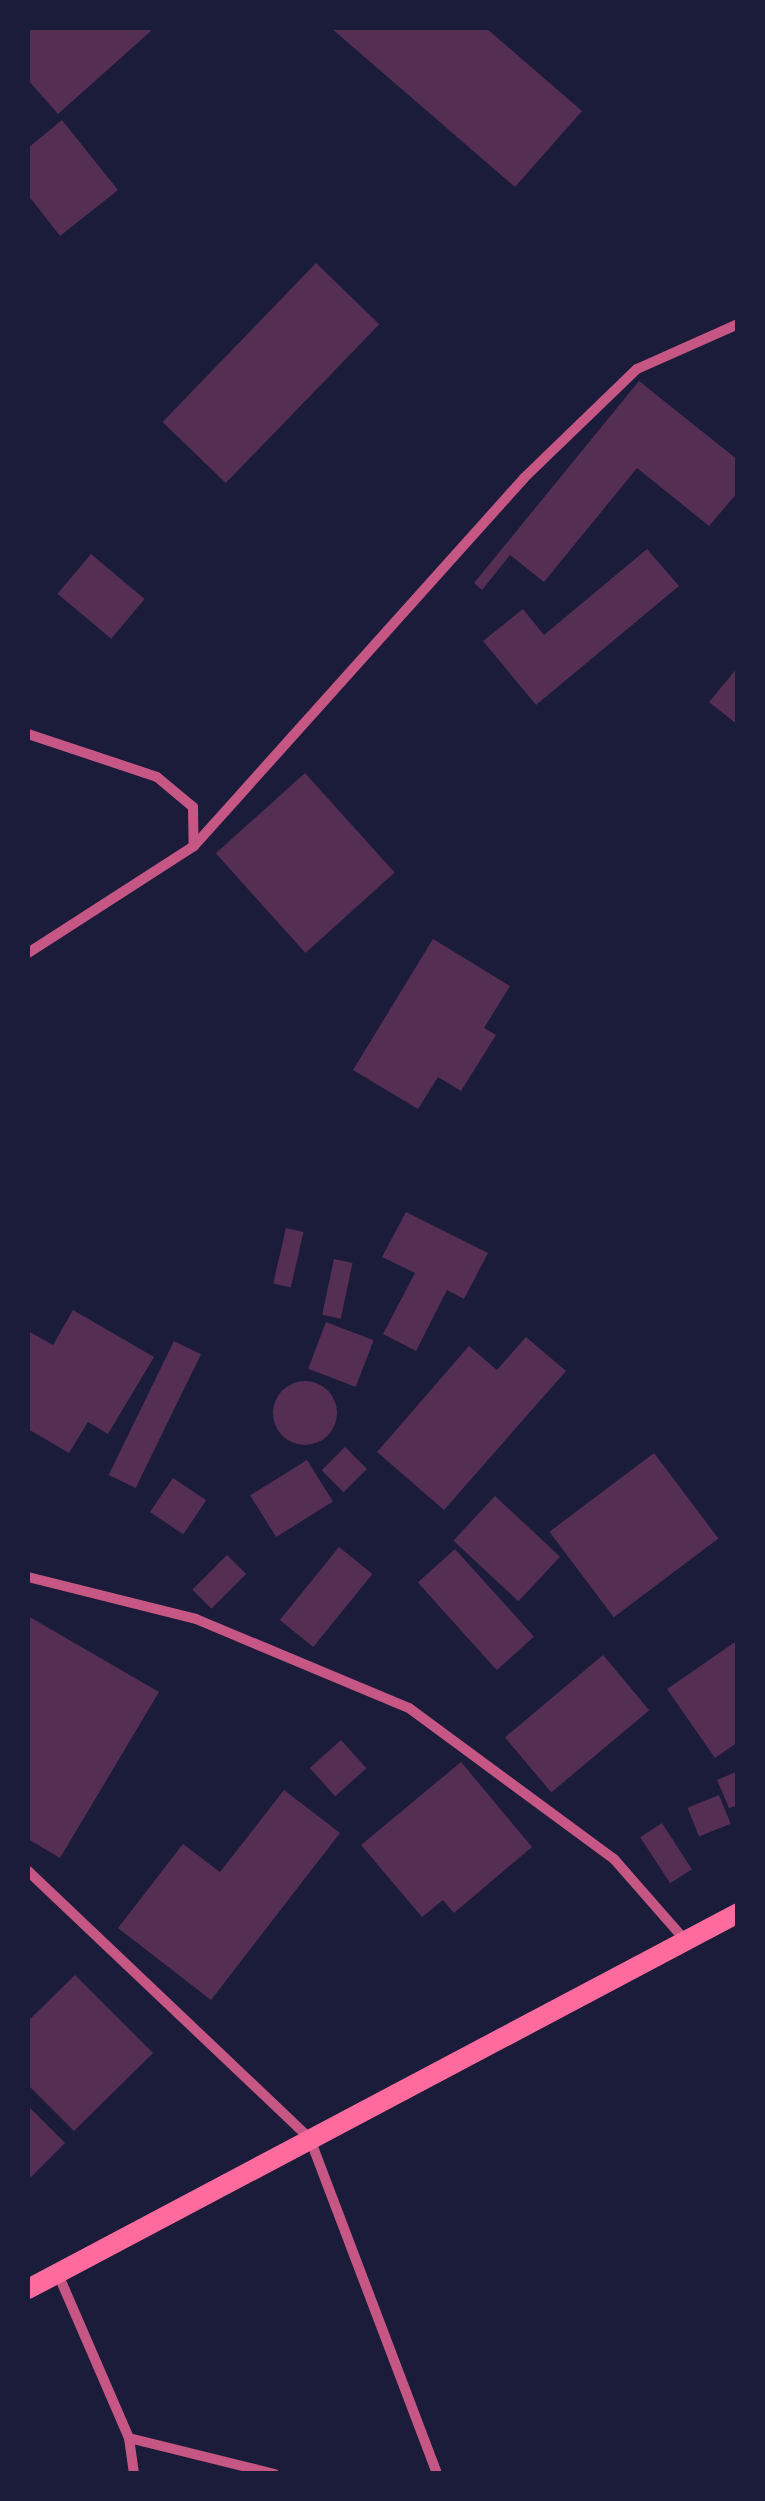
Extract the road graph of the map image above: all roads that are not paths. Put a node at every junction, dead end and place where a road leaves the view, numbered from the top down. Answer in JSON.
{"nodes":[{"id":1,"x":738,"y":324,"type":"edge"},
{"id":2,"x":28,"y":734,"type":"edge"},
{"id":3,"x":194,"y":846,"type":"junction"},
{"id":4,"x":28,"y":953,"type":"edge"},
{"id":5,"x":28,"y":1577,"type":"edge"},
{"id":6,"x":28,"y":1871,"type":"edge"},
{"id":7,"x":738,"y":1913,"type":"edge"},
{"id":8,"x":685,"y":1940,"type":"junction"},
{"id":9,"x":310,"y":2139,"type":"junction"},
{"id":10,"x":58,"y":2273,"type":"junction"},
{"id":11,"x":28,"y":2289,"type":"edge"},
{"id":12,"x":129,"y":2438,"type":"junction"},
{"id":13,"x":134,"y":2474,"type":"edge"},
{"id":14,"x":275,"y":2474,"type":"edge"},
{"id":15,"x":437,"y":2474,"type":"edge"}],
"edges":[{"from":1,"to":3,"type":"street"},
{"from":2,"to":3,"type":"street"},
{"from":3,"to":4,"type":"street"},
{"from":5,"to":8,"type":"street"},
{"from":6,"to":9,"type":"street"},
{"from":7,"to":8,"type":"main road"},
{"from":8,"to":9,"type":"main road"},
{"from":9,"to":10,"type":"main road"},
{"from":9,"to":15,"type":"street"},
{"from":10,"to":11,"type":"main road"},
{"from":10,"to":12,"type":"street"},
{"from":12,"to":13,"type":"street"},
{"from":12,"to":14,"type":"street"}]}
